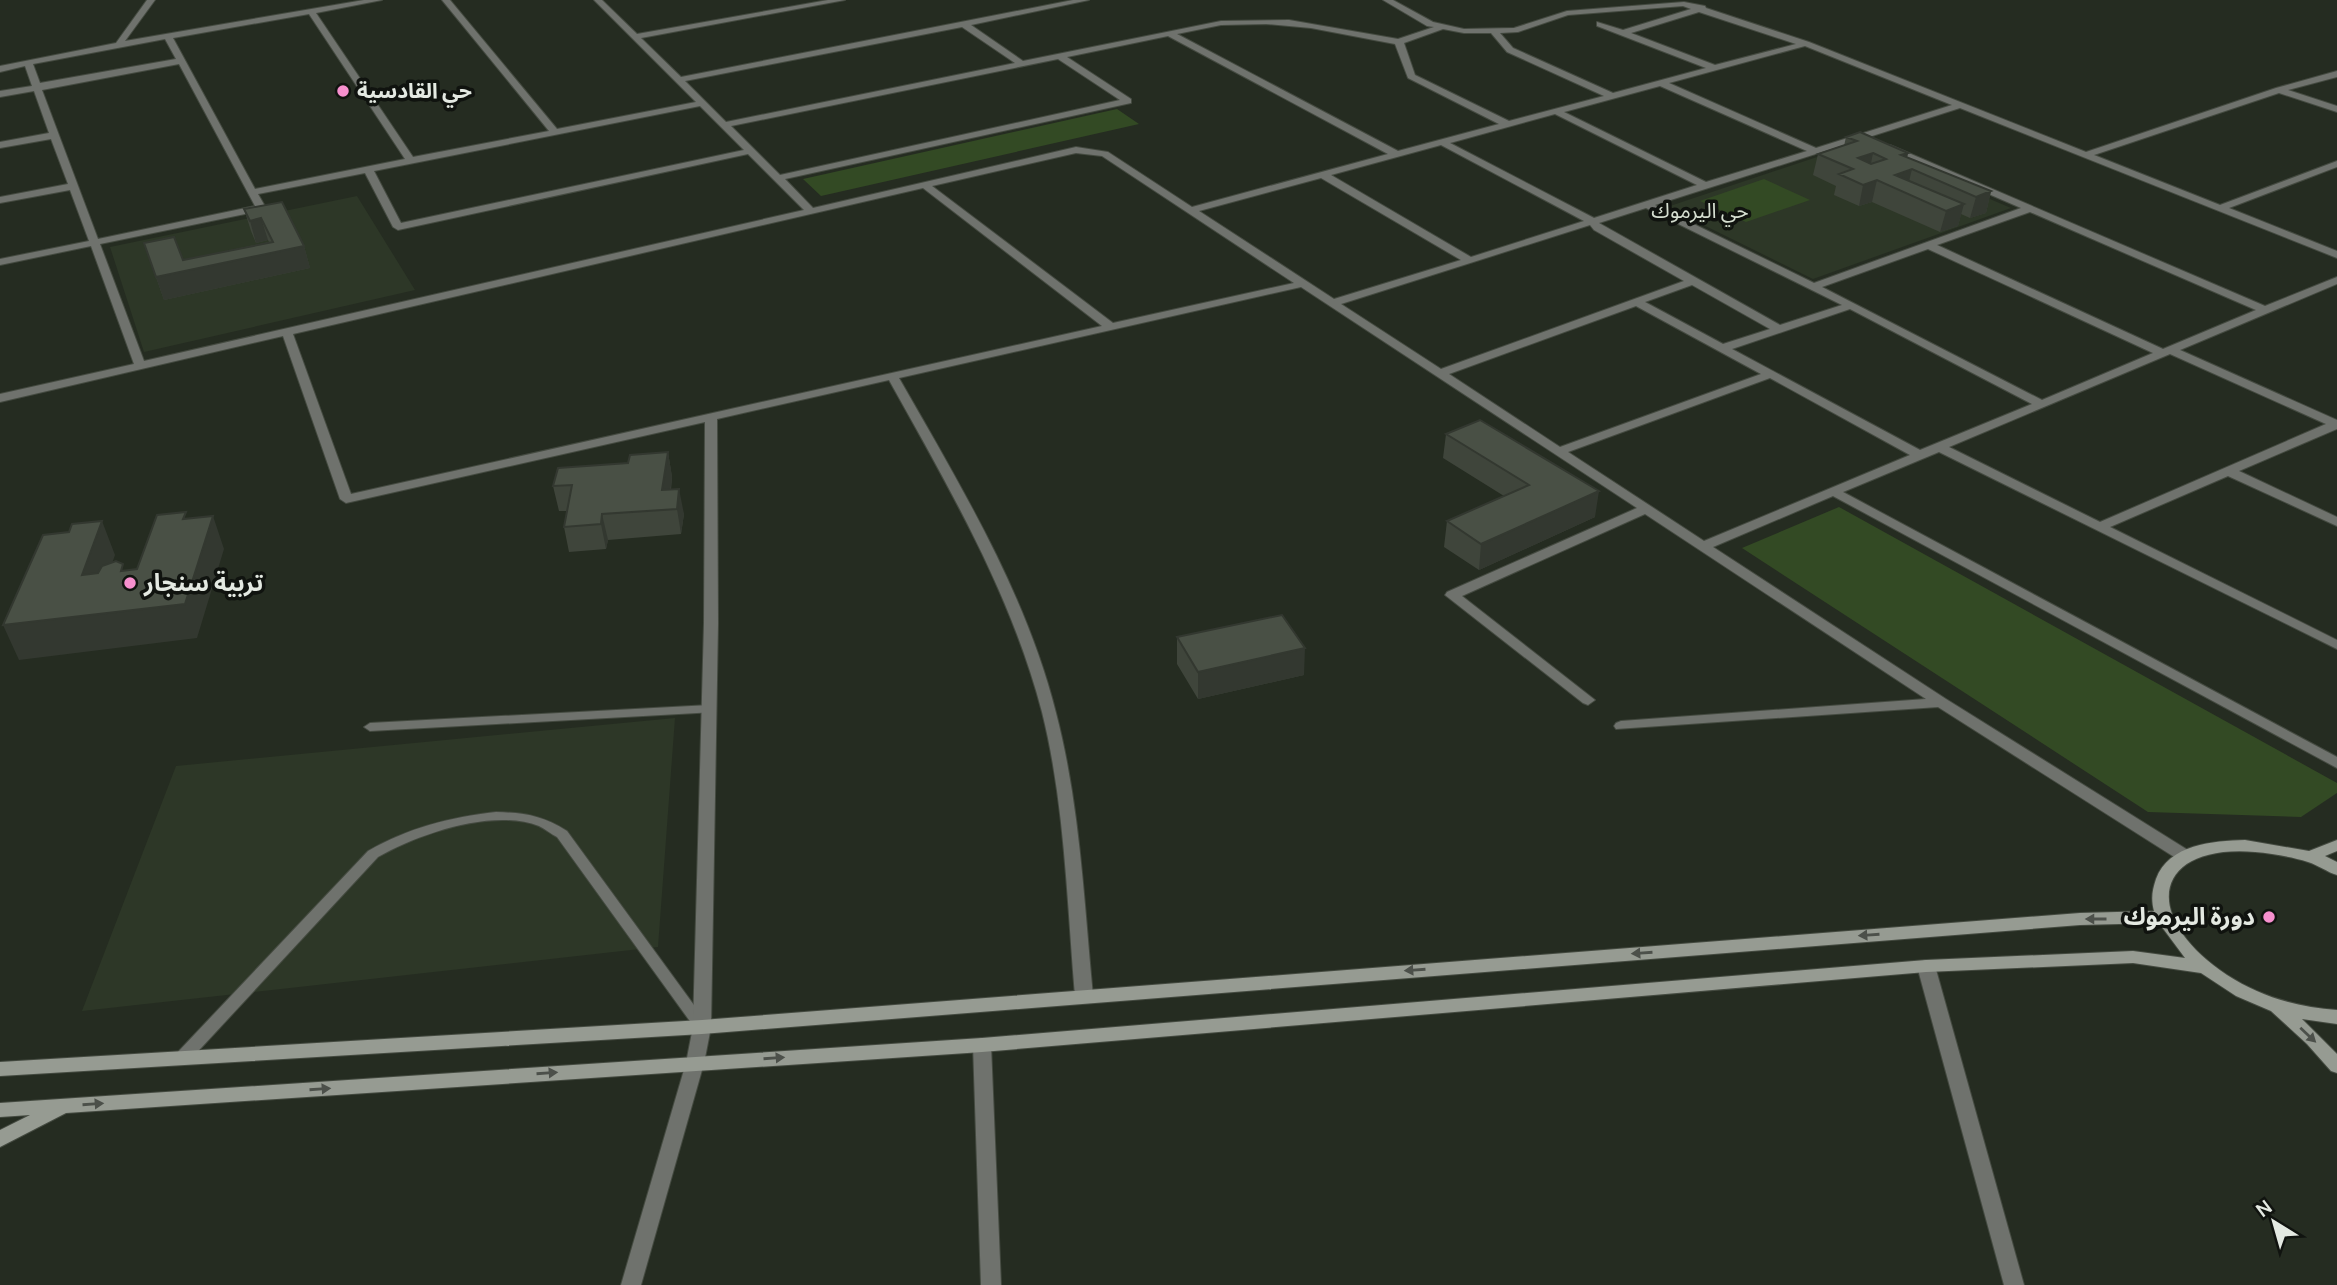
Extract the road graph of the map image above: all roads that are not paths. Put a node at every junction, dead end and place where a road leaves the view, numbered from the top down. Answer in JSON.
{"nodes":[{"id":1,"x":151,"y":0,"type":"edge"},
{"id":2,"x":378,"y":0,"type":"edge"},
{"id":3,"x":446,"y":0,"type":"edge"},
{"id":4,"x":598,"y":0,"type":"edge"},
{"id":5,"x":841,"y":0,"type":"edge"},
{"id":6,"x":1085,"y":0,"type":"edge"},
{"id":7,"x":1387,"y":0,"type":"edge"},
{"id":8,"x":1703,"y":5,"type":"edge"},
{"id":9,"x":311,"y":11,"type":"junction"},
{"id":10,"x":964,"y":24,"type":"junction"},
{"id":11,"x":1600,"y":24,"type":"dead end"},
{"id":12,"x":1442,"y":27,"type":"junction"},
{"id":13,"x":1494,"y":31,"type":"junction"},
{"id":14,"x":1622,"y":33,"type":"junction"},
{"id":15,"x":1170,"y":34,"type":"junction"},
{"id":16,"x":167,"y":36,"type":"junction"},
{"id":17,"x":635,"y":37,"type":"junction"},
{"id":18,"x":1399,"y":41,"type":"junction"},
{"id":19,"x":119,"y":44,"type":"junction"},
{"id":20,"x":1806,"y":44,"type":"junction"},
{"id":21,"x":1059,"y":56,"type":"junction"},
{"id":22,"x":182,"y":61,"type":"junction"},
{"id":23,"x":29,"y":63,"type":"junction"},
{"id":24,"x":1022,"y":64,"type":"junction"},
{"id":25,"x":1714,"y":68,"type":"junction"},
{"id":26,"x":0,"y":69,"type":"edge"},
{"id":27,"x":2337,"y":74,"type":"edge"},
{"id":28,"x":679,"y":80,"type":"junction"},
{"id":29,"x":1661,"y":83,"type":"junction"},
{"id":30,"x":38,"y":87,"type":"junction"},
{"id":31,"x":2279,"y":90,"type":"junction"},
{"id":32,"x":0,"y":94,"type":"edge"},
{"id":33,"x":1612,"y":96,"type":"junction"},
{"id":34,"x":702,"y":103,"type":"junction"},
{"id":35,"x":1962,"y":105,"type":"junction"},
{"id":36,"x":2337,"y":109,"type":"edge"},
{"id":37,"x":1555,"y":111,"type":"junction"},
{"id":38,"x":1507,"y":124,"type":"junction"},
{"id":39,"x":724,"y":125,"type":"junction"},
{"id":40,"x":554,"y":131,"type":"junction"},
{"id":41,"x":56,"y":135,"type":"junction"},
{"id":42,"x":1863,"y":136,"type":"junction"},
{"id":43,"x":1442,"y":142,"type":"junction"},
{"id":44,"x":0,"y":145,"type":"edge"},
{"id":45,"x":751,"y":151,"type":"junction"},
{"id":46,"x":1815,"y":151,"type":"junction"},
{"id":47,"x":1396,"y":154,"type":"junction"},
{"id":48,"x":2086,"y":155,"type":"junction"},
{"id":49,"x":410,"y":160,"type":"junction"},
{"id":50,"x":2337,"y":164,"type":"edge"},
{"id":51,"x":368,"y":169,"type":"junction"},
{"id":52,"x":1322,"y":174,"type":"junction"},
{"id":53,"x":778,"y":178,"type":"junction"},
{"id":54,"x":925,"y":184,"type":"junction"},
{"id":55,"x":75,"y":186,"type":"junction"},
{"id":56,"x":1706,"y":186,"type":"junction"},
{"id":57,"x":253,"y":192,"type":"junction"},
{"id":58,"x":0,"y":200,"type":"edge"},
{"id":59,"x":1646,"y":204,"type":"junction"},
{"id":60,"x":2221,"y":208,"type":"junction"},
{"id":61,"x":2029,"y":209,"type":"junction"},
{"id":62,"x":1191,"y":210,"type":"junction"},
{"id":63,"x":811,"y":211,"type":"junction"},
{"id":64,"x":1592,"y":221,"type":"junction"},
{"id":65,"x":94,"y":243,"type":"junction"},
{"id":66,"x":1928,"y":245,"type":"junction"},
{"id":67,"x":2337,"y":255,"type":"edge"},
{"id":68,"x":1469,"y":260,"type":"junction"},
{"id":69,"x":0,"y":262,"type":"edge"},
{"id":70,"x":2337,"y":280,"type":"edge"},
{"id":71,"x":1693,"y":281,"type":"junction"},
{"id":72,"x":1302,"y":284,"type":"junction"},
{"id":73,"x":1812,"y":287,"type":"junction"},
{"id":74,"x":1637,"y":302,"type":"junction"},
{"id":75,"x":1331,"y":304,"type":"junction"},
{"id":76,"x":1851,"y":305,"type":"junction"},
{"id":77,"x":2265,"y":310,"type":"junction"},
{"id":78,"x":1112,"y":328,"type":"junction"},
{"id":79,"x":1779,"y":329,"type":"junction"},
{"id":80,"x":287,"y":331,"type":"junction"},
{"id":81,"x":1723,"y":348,"type":"junction"},
{"id":82,"x":2167,"y":351,"type":"junction"},
{"id":83,"x":140,"y":366,"type":"junction"},
{"id":84,"x":1439,"y":374,"type":"junction"},
{"id":85,"x":1771,"y":374,"type":"junction"},
{"id":86,"x":893,"y":377,"type":"junction"},
{"id":87,"x":0,"y":398,"type":"edge"},
{"id":88,"x":2041,"y":404,"type":"junction"},
{"id":89,"x":711,"y":417,"type":"junction"},
{"id":90,"x":2337,"y":424,"type":"edge"},
{"id":91,"x":1939,"y":447,"type":"junction"},
{"id":92,"x":1558,"y":452,"type":"junction"},
{"id":93,"x":1920,"y":455,"type":"junction"},
{"id":94,"x":2228,"y":471,"type":"junction"},
{"id":95,"x":1833,"y":491,"type":"junction"},
{"id":96,"x":1646,"y":509,"type":"junction"},
{"id":97,"x":2337,"y":522,"type":"edge"},
{"id":98,"x":2102,"y":526,"type":"junction"},
{"id":99,"x":1703,"y":546,"type":"junction"},
{"id":100,"x":2337,"y":645,"type":"edge"},
{"id":101,"x":1588,"y":700,"type":"dead end"},
{"id":102,"x":1941,"y":702,"type":"junction"},
{"id":103,"x":710,"y":709,"type":"junction"},
{"id":104,"x":1621,"y":726,"type":"dead end"},
{"id":105,"x":370,"y":727,"type":"dead end"},
{"id":106,"x":2337,"y":763,"type":"edge"},
{"id":107,"x":2337,"y":845,"type":"edge"},
{"id":108,"x":2185,"y":856,"type":"junction"},
{"id":109,"x":2311,"y":856,"type":"junction"},
{"id":110,"x":2337,"y":869,"type":"edge"},
{"id":111,"x":2164,"y":917,"type":"junction"},
{"id":112,"x":1926,"y":965,"type":"junction"},
{"id":113,"x":2203,"y":967,"type":"junction"},
{"id":114,"x":1084,"y":996,"type":"junction"},
{"id":115,"x":2276,"y":1006,"type":"junction"},
{"id":116,"x":2337,"y":1017,"type":"edge"},
{"id":117,"x":702,"y":1027,"type":"junction"},
{"id":118,"x":982,"y":1045,"type":"junction"},
{"id":119,"x":183,"y":1057,"type":"junction"},
{"id":120,"x":695,"y":1063,"type":"junction"},
{"id":121,"x":2337,"y":1066,"type":"edge"},
{"id":122,"x":0,"y":1069,"type":"edge"},
{"id":123,"x":66,"y":1106,"type":"junction"},
{"id":124,"x":0,"y":1110,"type":"edge"},
{"id":125,"x":0,"y":1139,"type":"edge"},
{"id":126,"x":631,"y":1285,"type":"edge"},
{"id":127,"x":991,"y":1285,"type":"edge"},
{"id":128,"x":2014,"y":1285,"type":"edge"}],
"edges":[{"from":1,"to":19,"type":"street"},
{"from":2,"to":9,"type":"street"},
{"from":3,"to":40,"type":"street"},
{"from":4,"to":17,"type":"street"},
{"from":5,"to":17,"type":"street"},
{"from":6,"to":10,"type":"street"},
{"from":7,"to":12,"type":"street"},
{"from":8,"to":13,"type":"street"},
{"from":8,"to":14,"type":"street"},
{"from":8,"to":20,"type":"street"},
{"from":9,"to":16,"type":"street"},
{"from":9,"to":49,"type":"street"},
{"from":10,"to":24,"type":"street"},
{"from":10,"to":28,"type":"street"},
{"from":11,"to":14,"type":"street"},
{"from":12,"to":13,"type":"street"},
{"from":12,"to":18,"type":"street"},
{"from":13,"to":33,"type":"street"},
{"from":14,"to":25,"type":"street"},
{"from":15,"to":18,"type":"street"},
{"from":15,"to":21,"type":"street"},
{"from":15,"to":47,"type":"street"},
{"from":16,"to":19,"type":"street"},
{"from":16,"to":22,"type":"street"},
{"from":17,"to":28,"type":"street"},
{"from":18,"to":38,"type":"street"},
{"from":19,"to":23,"type":"street"},
{"from":20,"to":25,"type":"street"},
{"from":20,"to":35,"type":"street"},
{"from":21,"to":24,"type":"street"},
{"from":21,"to":53,"type":"street"},
{"from":22,"to":30,"type":"street"},
{"from":22,"to":57,"type":"street"},
{"from":23,"to":26,"type":"street"},
{"from":23,"to":30,"type":"street"},
{"from":24,"to":39,"type":"street"},
{"from":25,"to":29,"type":"street"},
{"from":27,"to":31,"type":"street"},
{"from":28,"to":34,"type":"street"},
{"from":29,"to":33,"type":"street"},
{"from":29,"to":46,"type":"street"},
{"from":30,"to":32,"type":"street"},
{"from":30,"to":41,"type":"street"},
{"from":31,"to":36,"type":"street"},
{"from":31,"to":48,"type":"street"},
{"from":33,"to":37,"type":"street"},
{"from":34,"to":39,"type":"street"},
{"from":34,"to":40,"type":"street"},
{"from":35,"to":42,"type":"street"},
{"from":35,"to":48,"type":"street"},
{"from":37,"to":38,"type":"street"},
{"from":37,"to":56,"type":"street"},
{"from":38,"to":43,"type":"street"},
{"from":39,"to":45,"type":"street"},
{"from":40,"to":49,"type":"street"},
{"from":41,"to":44,"type":"street"},
{"from":41,"to":55,"type":"street"},
{"from":42,"to":46,"type":"street"},
{"from":42,"to":61,"type":"street"},
{"from":43,"to":47,"type":"street"},
{"from":43,"to":64,"type":"street"},
{"from":45,"to":51,"type":"street"},
{"from":45,"to":53,"type":"street"},
{"from":46,"to":56,"type":"street"},
{"from":47,"to":52,"type":"street"},
{"from":48,"to":60,"type":"street"},
{"from":49,"to":51,"type":"street"},
{"from":50,"to":60,"type":"street"},
{"from":51,"to":57,"type":"street"},
{"from":52,"to":62,"type":"street"},
{"from":52,"to":68,"type":"street"},
{"from":53,"to":63,"type":"street"},
{"from":54,"to":62,"type":"street"},
{"from":54,"to":63,"type":"street"},
{"from":54,"to":78,"type":"street"},
{"from":55,"to":58,"type":"street"},
{"from":55,"to":65,"type":"street"},
{"from":56,"to":59,"type":"street"},
{"from":57,"to":65,"type":"street"},
{"from":59,"to":64,"type":"street"},
{"from":59,"to":73,"type":"street"},
{"from":60,"to":67,"type":"street"},
{"from":61,"to":66,"type":"street"},
{"from":61,"to":77,"type":"street"},
{"from":62,"to":72,"type":"street"},
{"from":63,"to":80,"type":"street"},
{"from":64,"to":68,"type":"street"},
{"from":64,"to":71,"type":"street"},
{"from":65,"to":69,"type":"street"},
{"from":65,"to":83,"type":"street"},
{"from":66,"to":73,"type":"street"},
{"from":66,"to":82,"type":"street"},
{"from":68,"to":75,"type":"street"},
{"from":70,"to":77,"type":"street"},
{"from":71,"to":74,"type":"street"},
{"from":71,"to":79,"type":"street"},
{"from":72,"to":75,"type":"street"},
{"from":72,"to":78,"type":"street"},
{"from":73,"to":76,"type":"street"},
{"from":74,"to":81,"type":"street"},
{"from":74,"to":84,"type":"street"},
{"from":75,"to":84,"type":"street"},
{"from":76,"to":79,"type":"street"},
{"from":76,"to":88,"type":"street"},
{"from":77,"to":82,"type":"street"},
{"from":78,"to":86,"type":"street"},
{"from":79,"to":81,"type":"street"},
{"from":80,"to":83,"type":"street"},
{"from":80,"to":89,"type":"street"},
{"from":81,"to":85,"type":"street"},
{"from":82,"to":88,"type":"street"},
{"from":82,"to":90,"type":"street"},
{"from":83,"to":87,"type":"street"},
{"from":84,"to":92,"type":"street"},
{"from":85,"to":92,"type":"street"},
{"from":85,"to":93,"type":"street"},
{"from":86,"to":89,"type":"street"},
{"from":86,"to":114,"type":"street"},
{"from":88,"to":91,"type":"street"},
{"from":89,"to":103,"type":"street"},
{"from":90,"to":94,"type":"street"},
{"from":91,"to":93,"type":"street"},
{"from":91,"to":98,"type":"street"},
{"from":92,"to":96,"type":"street"},
{"from":93,"to":95,"type":"street"},
{"from":94,"to":97,"type":"street"},
{"from":94,"to":98,"type":"street"},
{"from":95,"to":99,"type":"street"},
{"from":95,"to":106,"type":"street"},
{"from":96,"to":99,"type":"street"},
{"from":96,"to":101,"type":"street"},
{"from":98,"to":100,"type":"street"},
{"from":99,"to":102,"type":"street"},
{"from":102,"to":104,"type":"street"},
{"from":102,"to":108,"type":"street"},
{"from":103,"to":105,"type":"lane"},
{"from":103,"to":117,"type":"street"},
{"from":107,"to":109,"type":"street"},
{"from":108,"to":109,"type":"street"},
{"from":108,"to":111,"type":"street"},
{"from":109,"to":110,"type":"street"},
{"from":111,"to":113,"type":"street"},
{"from":111,"to":114,"type":"street","one_way":true},
{"from":112,"to":113,"type":"street"},
{"from":112,"to":118,"type":"street"},
{"from":112,"to":128,"type":"street"},
{"from":113,"to":115,"type":"street"},
{"from":114,"to":117,"type":"street"},
{"from":115,"to":116,"type":"street"},
{"from":115,"to":121,"type":"street","one_way":true},
{"from":117,"to":119,"type":"street"},
{"from":117,"to":119,"type":"lane"},
{"from":117,"to":120,"type":"street"},
{"from":120,"to":118,"type":"street","one_way":true},
{"from":118,"to":127,"type":"street"},
{"from":119,"to":122,"type":"street"},
{"from":123,"to":120,"type":"street","one_way":true},
{"from":120,"to":126,"type":"street"},
{"from":123,"to":124,"type":"street"},
{"from":123,"to":125,"type":"street"}]}
